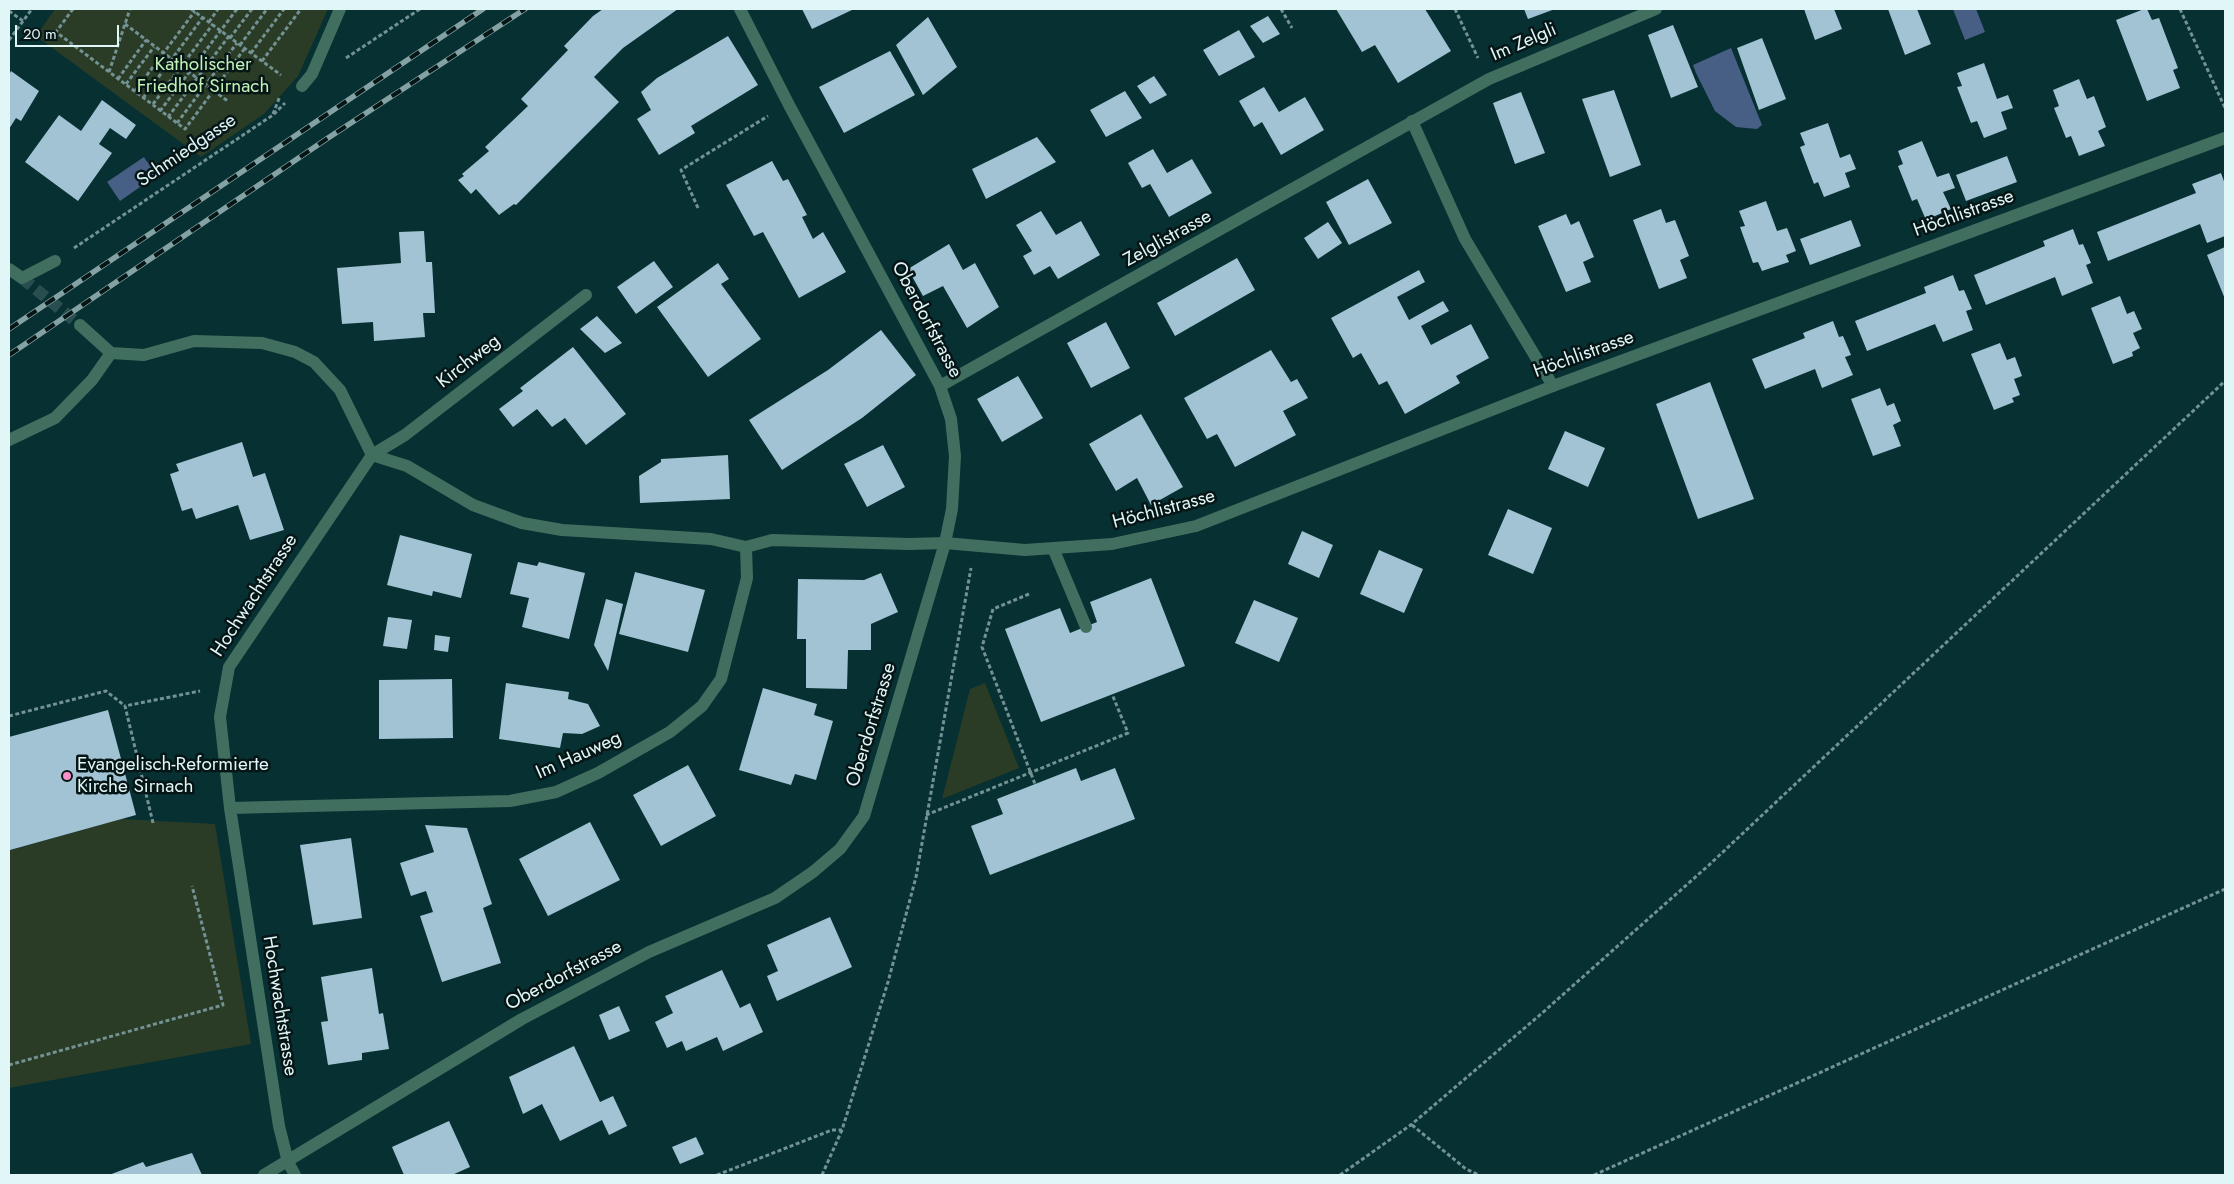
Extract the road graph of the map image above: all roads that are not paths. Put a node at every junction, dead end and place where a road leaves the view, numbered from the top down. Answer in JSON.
{"nodes":[{"id":1,"x":340,"y":9,"type":"edge"},
{"id":2,"x":740,"y":9,"type":"edge"},
{"id":3,"x":1656,"y":9,"type":"edge"},
{"id":4,"x":302,"y":86,"type":"road end"},
{"id":5,"x":1412,"y":121,"type":"junction"},
{"id":6,"x":2225,"y":138,"type":"edge"},
{"id":7,"x":55,"y":260,"type":"dead end"},
{"id":8,"x":9,"y":269,"type":"edge"},
{"id":9,"x":586,"y":295,"type":"dead end"},
{"id":10,"x":80,"y":325,"type":"tunnel mouth"},
{"id":11,"x":111,"y":353,"type":"junction"},
{"id":12,"x":940,"y":386,"type":"junction"},
{"id":13,"x":1553,"y":386,"type":"junction"},
{"id":14,"x":9,"y":440,"type":"edge"},
{"id":15,"x":372,"y":455,"type":"junction"},
{"id":16,"x":945,"y":543,"type":"junction"},
{"id":17,"x":746,"y":547,"type":"junction"},
{"id":18,"x":1053,"y":548,"type":"junction"},
{"id":19,"x":1086,"y":626,"type":"dead end"},
{"id":20,"x":230,"y":808,"type":"junction"},
{"id":21,"x":288,"y":1162,"type":"junction"},
{"id":22,"x":264,"y":1175,"type":"edge"},
{"id":23,"x":295,"y":1175,"type":"edge"}],
"edges":[{"from":1,"to":4,"type":"street"},
{"from":2,"to":12,"type":"street","name":"Oberdorfstrasse"},
{"from":3,"to":5,"type":"street","name":"Im Zelgli"},
{"from":5,"to":12,"type":"street","name":"Zelglistrasse"},
{"from":5,"to":13,"type":"street"},
{"from":6,"to":13,"type":"street","name":"Höchlistrasse"},
{"from":7,"to":8,"type":"street"},
{"from":9,"to":15,"type":"street","name":"Kirchweg"},
{"from":10,"to":11,"type":"street"},
{"from":11,"to":14,"type":"street"},
{"from":11,"to":15,"type":"street"},
{"from":12,"to":16,"type":"street","name":"Oberdorfstrasse"},
{"from":13,"to":18,"type":"street","name":"Höchlistrasse"},
{"from":15,"to":17,"type":"street"},
{"from":15,"to":20,"type":"street","name":"Hochwachtstrasse"},
{"from":16,"to":17,"type":"street"},
{"from":16,"to":18,"type":"street","name":"Höchlistrasse"},
{"from":16,"to":21,"type":"street","name":"Oberdorfstrasse"},
{"from":17,"to":20,"type":"street","name":"Im Hauweg"},
{"from":18,"to":19,"type":"street"},
{"from":20,"to":21,"type":"street","name":"Hochwachtstrasse"},
{"from":21,"to":22,"type":"street"},
{"from":21,"to":23,"type":"street"}]}
